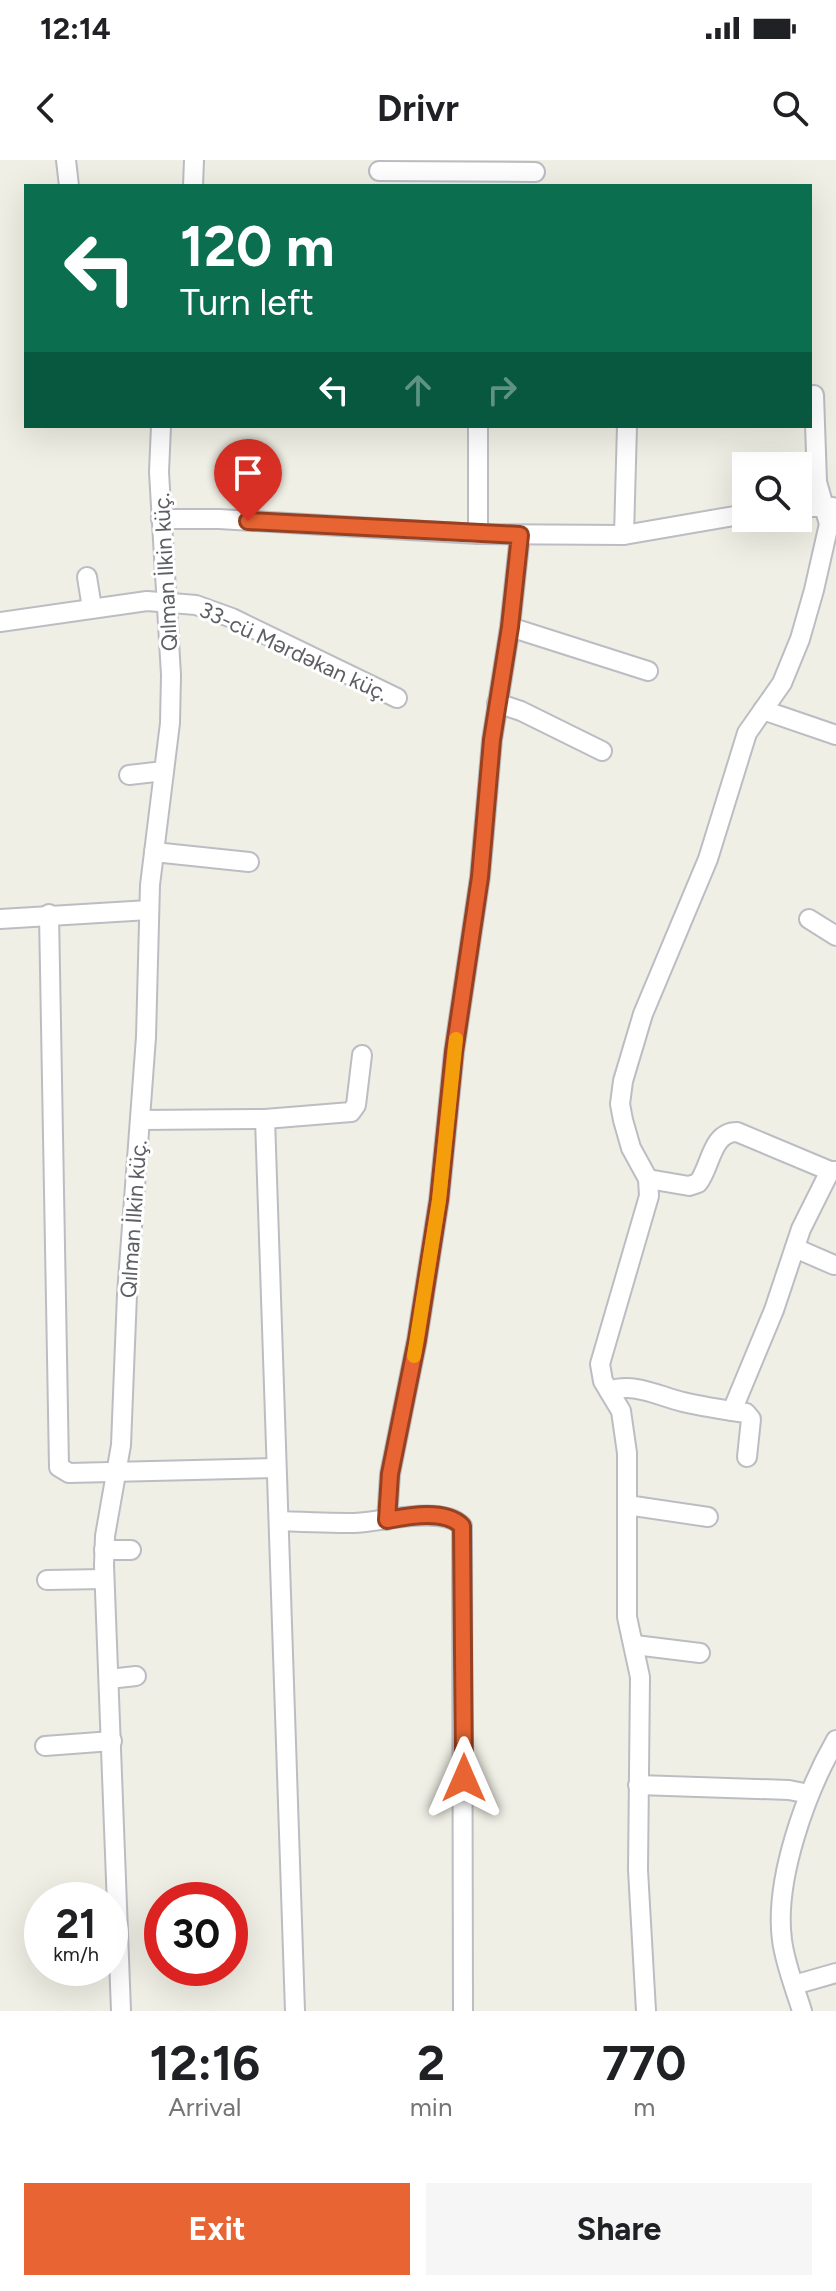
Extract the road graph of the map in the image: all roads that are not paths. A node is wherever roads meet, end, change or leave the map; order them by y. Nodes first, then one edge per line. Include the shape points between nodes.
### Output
1 (66, 160) edge
2 (194, 160) edge
3 (379, 171) dead end
4 (535, 173) edge
5 (69, 184) edge
6 (193, 184) edge
7 (814, 395) dead end
8 (161, 428) edge
9 (478, 428) edge
10 (627, 428) edge
11 (830, 507) edge
12 (732, 516) edge
13 (161, 519) junction
14 (478, 534) junction
15 (520, 535) junction
16 (624, 535) junction
17 (87, 577) dead end
18 (166, 601) junction
19 (92, 608) junction
20 (0, 622) edge
21 (510, 627) junction
22 (648, 671) dead end
23 (397, 698) dead end
24 (497, 703) junction
25 (763, 710) junction
26 (836, 735) edge
27 (602, 751) dead end
28 (164, 771) junction
29 (129, 775) dead end
30 (154, 852) junction
31 (249, 862) dead end
32 (149, 910) junction
33 (49, 914) junction
34 (0, 919) edge
35 (809, 919) dead end
36 (836, 936) edge
37 (362, 1055) dead end
38 (265, 1119) junction
39 (140, 1120) junction
40 (833, 1171) edge
41 (648, 1179) junction
42 (795, 1248) junction
43 (834, 1265) dead end
44 (609, 1391) junction
45 (732, 1411) junction
46 (747, 1457) dead end
47 (276, 1468) junction
48 (117, 1473) junction
49 (627, 1505) junction
50 (708, 1517) dead end
51 (387, 1520) junction
52 (279, 1521) junction
53 (104, 1550) junction
54 (131, 1550) dead end
55 (104, 1579) junction
56 (47, 1580) dead end
57 (635, 1645) junction
58 (700, 1653) dead end
59 (136, 1676) dead end
60 (109, 1679) junction
61 (836, 1740) edge
62 (112, 1741) junction
63 (45, 1746) dead end
64 (638, 1785) junction
65 (809, 1794) junction
66 (836, 1973) edge
67 (794, 1985) junction
68 (121, 2011) edge
69 (295, 2011) edge
70 (463, 2011) edge
71 (646, 2011) edge
72 (802, 2011) edge

1 - 5 street
2 - 6 street
3 - 4 street
7 - 11 street via 817,482
8 - 13 street, Qılman İlkin küç.
9 - 14 street
10 - 16 street
11 - 25 street via 829,532 800,639 782,683
12 - 16 street
13 - 14 street
13 - 18 street, Qılman İlkin küç.
14 - 15 street
15 - 16 street
15 - 21 street
17 - 19 street
18 - 19 street, 33-cü Mərdəkan küç.
18 - 23 street, 33-cü Mərdəkan küç. via 232,618
18 - 28 street, Qılman İlkin küç. via 171,695
19 - 20 street, 33-cü Mərdəkan küç.
21 - 22 street
21 - 24 street
24 - 27 street
24 - 51 street via 439,1200 390,1474
25 - 26 street
25 - 41 street via 747,733 708,859 643,1014 623,1081 620,1104 626,1135
28 - 29 street
28 - 30 street, Qılman İlkin küç.
30 - 31 street
30 - 32 street, Qılman İlkin küç.
32 - 33 street
32 - 39 street, Qılman İlkin küç.
33 - 34 street
33 - 48 street via 58,1462 69,1473
35 - 36 street
37 - 38 street via 351,1112
38 - 39 street
38 - 47 street
39 - 48 street, Qılman İlkin küç.
40 - 41 street via 730,1132 719,1140 698,1183
40 - 42 street
41 - 44 street via 647,1204 600,1364
42 - 43 street
42 - 45 street
44 - 45 street via 632,1387
44 - 49 street via 621,1411 626,1436
45 - 46 street via 751,1419
47 - 48 street
47 - 52 street
48 - 53 street, Qılman İlkin küç.
49 - 50 street
49 - 57 street via 627,1617
51 - 52 street
51 - 70 street via 437,1516 458,1521 464,1534
52 - 69 street
53 - 54 street
53 - 55 street, Qılman İlkin küç.
55 - 56 street
55 - 60 street, Qılman İlkin küç.
57 - 58 street
57 - 64 street via 640,1677
59 - 60 street
60 - 62 street, Qılman İlkin küç.
61 - 65 street
62 - 63 street
62 - 68 street, Qılman İlkin küç.
64 - 65 street
64 - 71 street
65 - 67 street via 782,1904 782,1938
66 - 67 street
67 - 72 street

